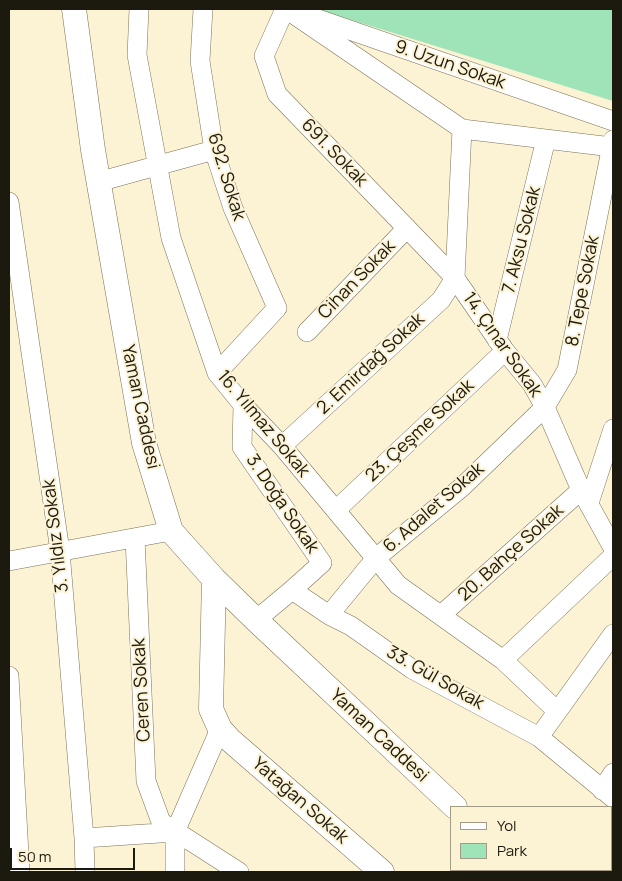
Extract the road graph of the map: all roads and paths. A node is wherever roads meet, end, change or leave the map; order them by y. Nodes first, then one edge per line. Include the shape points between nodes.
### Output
1 (74, 9) edge
2 (139, 9) edge
3 (203, 9) edge
4 (286, 9) edge
5 (613, 121) edge
6 (462, 129) junction
7 (546, 139) junction
8 (612, 143) edge
9 (214, 150) junction
10 (157, 165) junction
11 (98, 182) junction
12 (9, 202) edge
13 (407, 228) junction
14 (455, 278) junction
15 (307, 332) dead end
16 (501, 345) junction
17 (217, 373) junction
18 (243, 405) junction
19 (545, 407) junction
20 (613, 429) edge
21 (282, 446) junction
22 (585, 497) junction
23 (336, 510) junction
24 (171, 531) junction
25 (135, 538) junction
26 (613, 548) edge
27 (60, 551) junction
28 (613, 556) edge
29 (376, 558) junction
30 (9, 561) edge
31 (214, 578) junction
32 (292, 590) junction
33 (329, 615) junction
34 (441, 615) junction
35 (256, 620) junction
36 (613, 634) edge
37 (503, 660) junction
38 (9, 676) edge
39 (557, 711) junction
40 (220, 729) junction
41 (539, 737) junction
42 (613, 773) edge
43 (608, 794) edge
44 (454, 806) edge
45 (175, 832) junction
46 (84, 838) junction
47 (20, 872) edge
48 (85, 872) edge
49 (175, 872) edge
50 (239, 872) edge
51 (382, 872) edge

1 - 11 main road, Yaman Caddesi
2 - 10 street, 16. Yılmaz Sokak via 137,55
3 - 9 street, 692. Sokak via 200,61
4 - 5 street, 9. Uzun Sokak
4 - 6 street
4 - 13 street, 691. Sokak via 264,56 277,94
6 - 7 street
6 - 14 street, 14. Çınar Sokak
7 - 8 street
7 - 16 street, 7. Aksu Sokak
8 - 19 street, 8. Tepe Sokak via 567,370
9 - 10 street
9 - 17 street, 692. Sokak via 233,208 277,308
10 - 11 street
10 - 17 street, 16. Yılmaz Sokak via 171,238
11 - 24 main road, Yaman Caddesi via 144,442
12 - 27 street, 3. Yıldız Sokak
13 - 14 street, 691. Sokak
13 - 15 street, Cihan Sokak
14 - 16 street, 14. Çınar Sokak
14 - 21 street, 2. Emirdağ Sokak via 441,300
16 - 19 street, 14. Çınar Sokak via 532,384
16 - 23 street, 23. Çeşme Sokak
17 - 18 street, 16. Yılmaz Sokak
18 - 21 street, 16. Yılmaz Sokak
18 - 32 street, 3. Doğa Sokak via 242,447 322,563
19 - 22 street, 14. Çınar Sokak
19 - 29 street, 6. Adalet Sokak via 462,487
20 - 22 street, 20. Bahçe Sokak
21 - 23 street, 16. Yılmaz Sokak
22 - 26 street, 14. Çınar Sokak
22 - 34 street, 20. Bahçe Sokak
23 - 29 street, 16. Yılmaz Sokak
24 - 25 street
24 - 31 main road, Yaman Caddesi
25 - 27 street
25 - 45 street, Ceren Sokak via 146,781 161,822
27 - 30 street
27 - 46 street, 3. Yıldız Sokak
28 - 37 street
29 - 33 street, 6. Adalet Sokak
29 - 34 street, 16. Yılmaz Sokak via 398,585
31 - 35 main road, Yaman Caddesi
31 - 40 main road via 211,710
32 - 33 street, 33. Gül Sokak
32 - 35 street
33 - 41 street, 33. Gül Sokak via 351,626 412,669
34 - 37 street, 16. Yılmaz Sokak
35 - 44 main road, Yaman Caddesi
36 - 39 street
37 - 39 street, 16. Yılmaz Sokak
38 - 47 street
39 - 41 street
40 - 45 street
40 - 51 main road, Yatağan Sokak
41 - 43 street, 33. Gül Sokak
42 - 43 street
45 - 46 street
45 - 49 street
45 - 50 street, Ceren Sokak
46 - 48 street, 3. Yıldız Sokak

